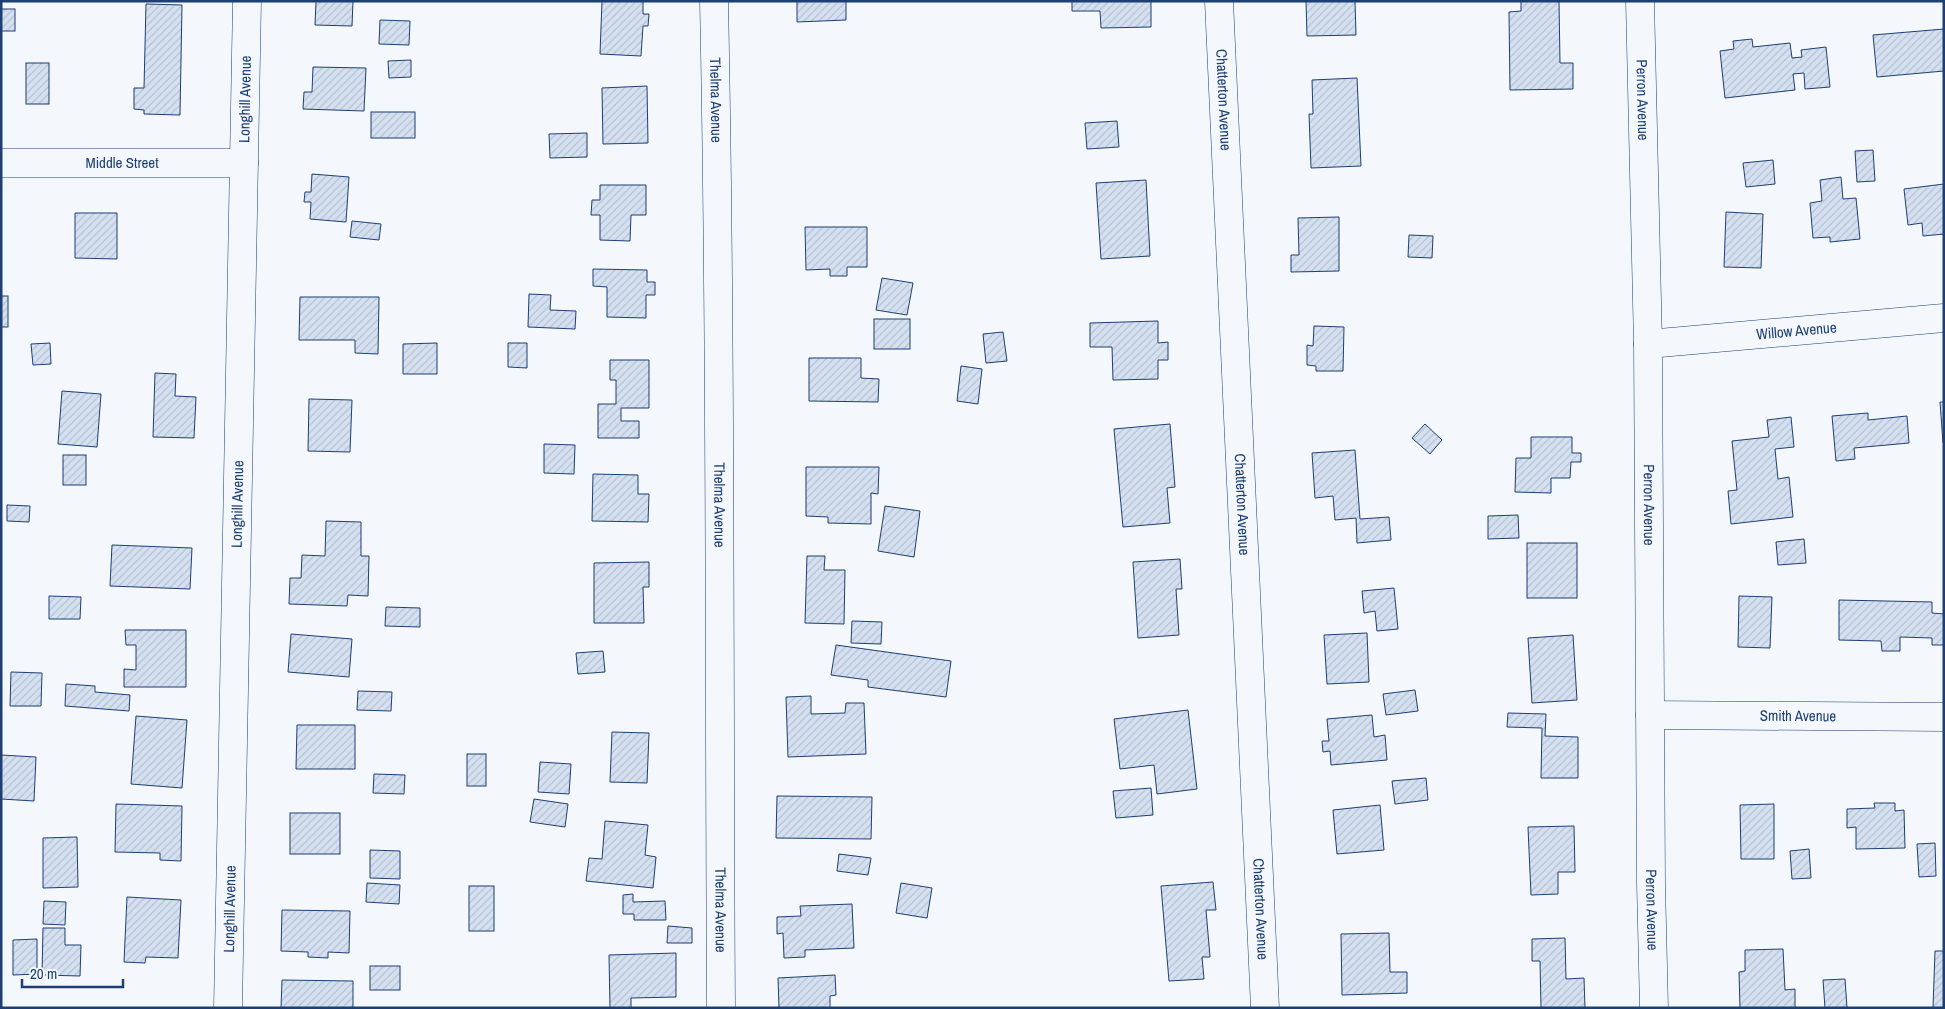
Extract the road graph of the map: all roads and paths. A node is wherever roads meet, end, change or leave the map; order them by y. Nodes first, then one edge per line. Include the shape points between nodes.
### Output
1 (247, 1) edge
2 (714, 1) edge
3 (1220, 1) edge
4 (1640, 1) edge
5 (1, 163) edge
6 (244, 163) junction
7 (1944, 318) edge
8 (1648, 344) junction
9 (1650, 715) junction
10 (1944, 717) edge
11 (228, 1008) edge
12 (722, 1008) edge
13 (1265, 1008) edge
14 (1654, 1008) edge

1 - 6 street, Longhill Avenue
2 - 12 street, Thelma Avenue via 719,230 718,628
3 - 13 street, Chatterton Avenue
4 - 8 street, Perron Avenue
5 - 6 street, Middle Street
6 - 11 street, Longhill Avenue
7 - 8 street, Willow Avenue
8 - 9 street, Perron Avenue
9 - 10 street, Smith Avenue
9 - 14 street, Perron Avenue

